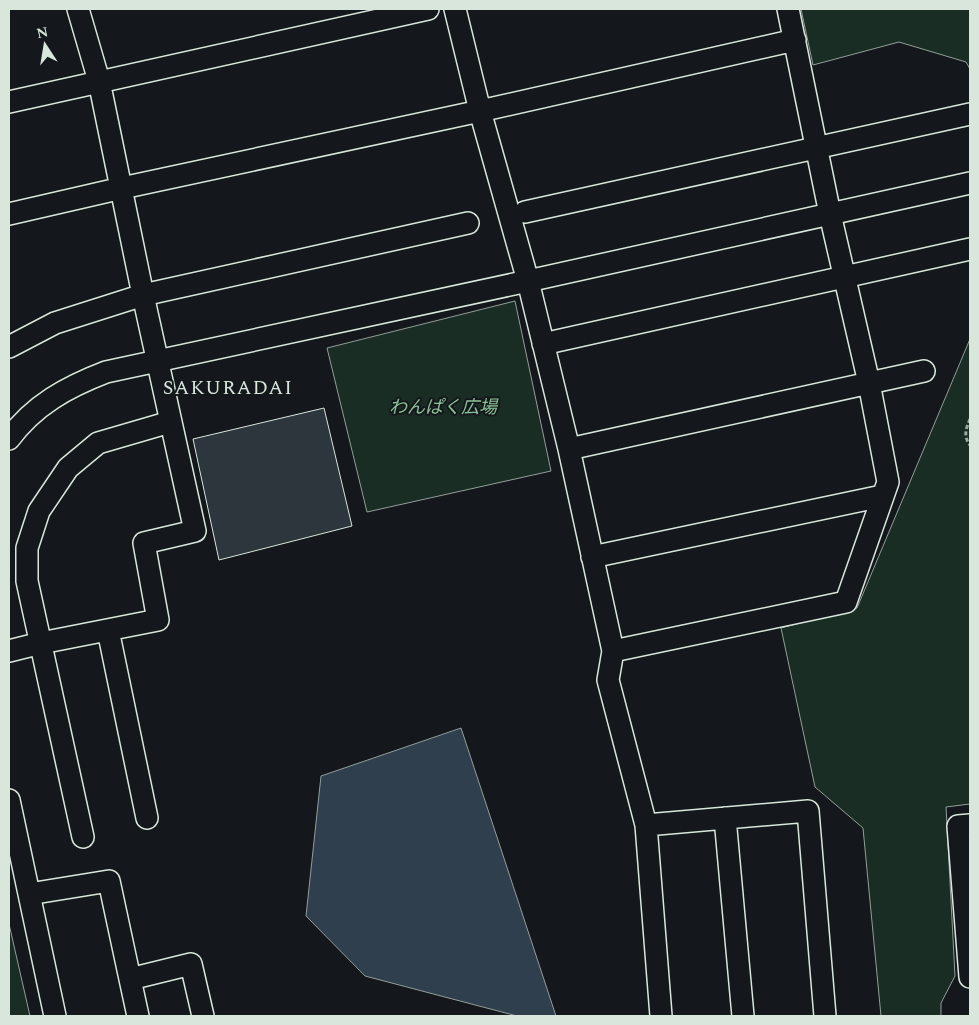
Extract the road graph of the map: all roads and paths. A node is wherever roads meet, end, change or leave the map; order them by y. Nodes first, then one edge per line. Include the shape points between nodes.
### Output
1 (78, 9) edge
2 (428, 9) edge
3 (455, 9) edge
4 (788, 9) edge
5 (795, 40) junction
6 (99, 82) junction
7 (9, 102) edge
8 (480, 111) junction
9 (970, 114) edge
10 (817, 147) junction
11 (970, 183) edge
12 (122, 188) junction
13 (525, 212) dead end
14 (9, 214) edge
15 (830, 214) junction
16 (468, 224) dead end
17 (970, 249) edge
18 (845, 277) junction
19 (528, 281) junction
20 (143, 295) junction
21 (543, 344) junction
22 (9, 347) edge
23 (157, 361) junction
24 (924, 371) dead end
25 (869, 383) junction
26 (970, 420) edge
27 (170, 422) junction
28 (9, 439) edge
29 (970, 445) edge
30 (569, 449) junction
31 (882, 496) junction
32 (592, 557) junction
33 (108, 630) junction
34 (41, 643) junction
35 (9, 651) edge
36 (613, 651) junction
37 (9, 800) edge
38 (147, 818) dead end
39 (725, 818) junction
40 (970, 825) edge
41 (646, 826) junction
42 (83, 838) dead end
43 (16, 870) edge
44 (29, 894) junction
45 (967, 905) edge
46 (970, 977) edge
47 (130, 979) junction
48 (55, 1016) edge
49 (138, 1016) edge
50 (203, 1016) edge
51 (662, 1016) edge
52 (743, 1016) edge
53 (825, 1016) edge

1 - 6 street
2 - 6 street
3 - 8 street
4 - 5 street
5 - 8 street
5 - 10 street
6 - 7 street
6 - 12 street
8 - 12 street
8 - 19 street
9 - 10 street
10 - 13 street
10 - 15 street
11 - 15 street
12 - 14 street
12 - 20 street
15 - 18 street
15 - 19 street
16 - 20 street
17 - 18 street
18 - 21 street
18 - 25 street
19 - 21 street
19 - 23 street
20 - 22 street via 55,322
20 - 23 street
21 - 30 street
23 - 27 street
23 - 28 street via 106,372 62,391 30,415
24 - 25 street
25 - 30 street
25 - 31 street via 888,482
26 - 29 path via 966,431
27 - 33 street via 195,530 144,543 158,620
27 - 34 street via 98,443 68,468 39,510 27,548 27,581
30 - 32 street
31 - 32 street
31 - 36 street via 846,602
32 - 36 street
33 - 34 street
33 - 38 street
34 - 35 street
34 - 42 street
36 - 41 street via 608,680
37 - 43 street
39 - 41 street
39 - 52 street
39 - 53 street via 808,811
40 - 45 street via 958,826
41 - 51 street
43 - 44 street
44 - 47 street via 109,881
44 - 48 street
45 - 46 street
47 - 49 street
47 - 50 street via 191,964

